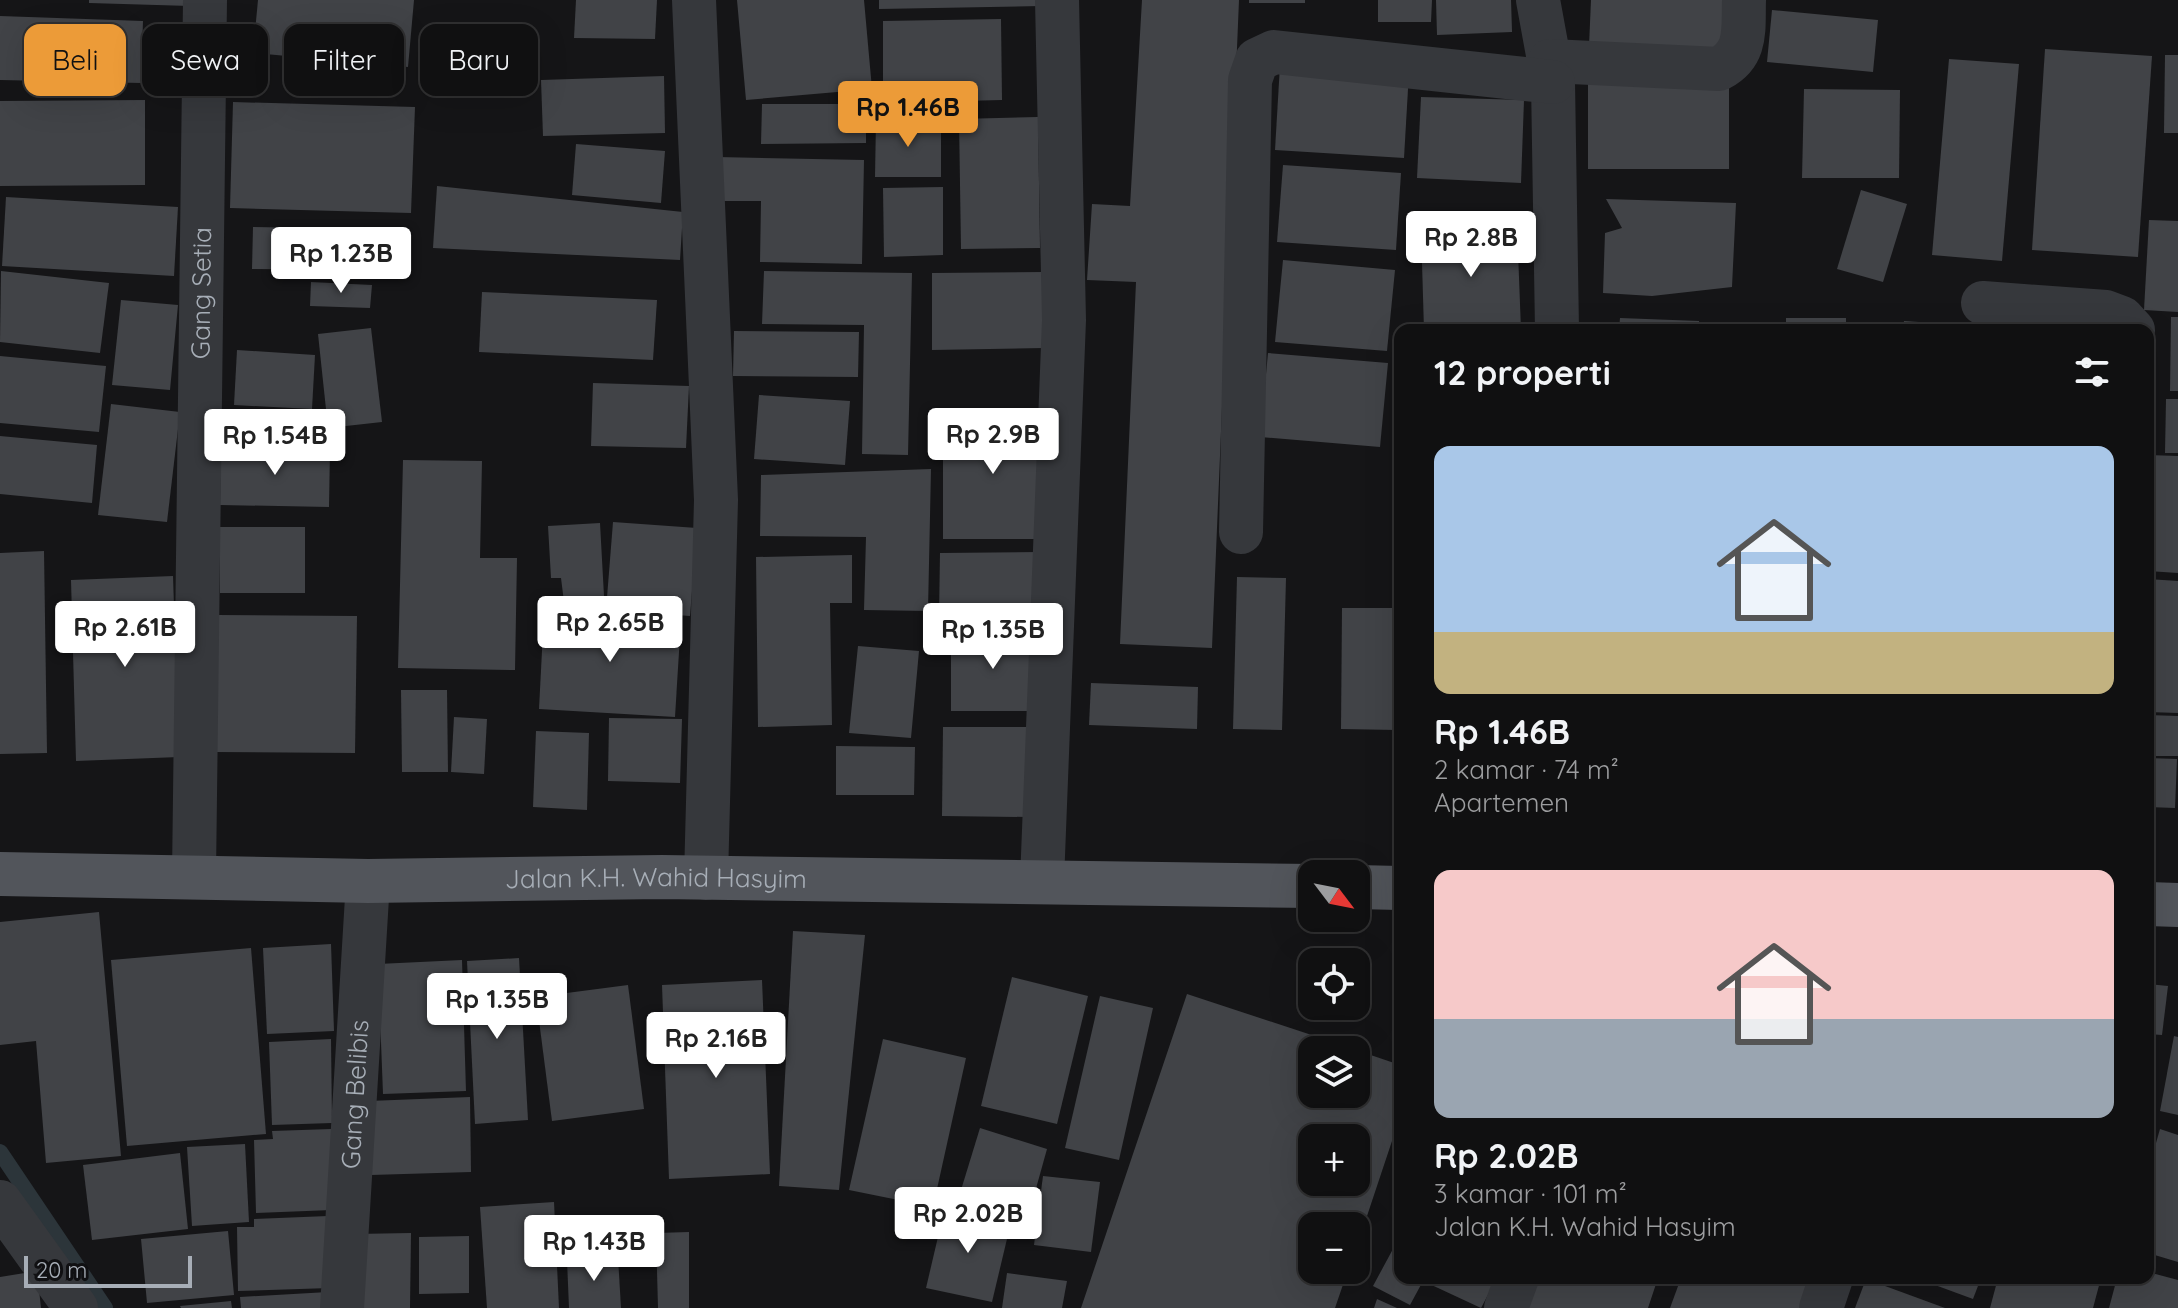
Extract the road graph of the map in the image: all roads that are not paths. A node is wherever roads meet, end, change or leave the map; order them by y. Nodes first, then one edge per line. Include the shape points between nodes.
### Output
1 (205, 0) edge
2 (694, 0) edge
3 (1057, 0) edge
4 (1538, 0) edge
5 (1744, 0) edge
6 (1551, 71) junction
7 (1983, 303) dead end
8 (1557, 324) edge
9 (2128, 324) edge
10 (1241, 532) dead end
11 (0, 874) edge
12 (194, 875) junction
13 (706, 878) junction
14 (368, 881) junction
15 (1042, 881) junction
16 (1298, 886) edge
17 (1370, 887) edge
18 (1394, 888) edge
19 (2154, 904) edge
20 (2178, 905) edge
21 (0, 1202) edge
22 (1515, 1284) edge
23 (1829, 1284) edge
24 (76, 1308) edge
25 (342, 1308) edge
26 (1506, 1308) edge
27 (1821, 1308) edge

1 - 12 street, Gang Setia
2 - 13 street via 716,500
3 - 15 street via 1064,320
4 - 6 street
5 - 6 street via 1739,54 1719,69
6 - 8 street
6 - 10 street via 1274,52 1257,60 1250,80
7 - 9 street via 2106,312
11 - 12 main road, Jalan K.H. Wahid Hasyim
12 - 14 main road, Jalan K.H. Wahid Hasyim
13 - 14 main road, Jalan K.H. Wahid Hasyim
13 - 15 main road, Jalan K.H. Wahid Hasyim
14 - 25 street, Gang Belibis
15 - 16 main road, Jalan K.H. Wahid Hasyim
17 - 18 main road
19 - 20 main road
21 - 24 street
22 - 26 street
23 - 27 street

